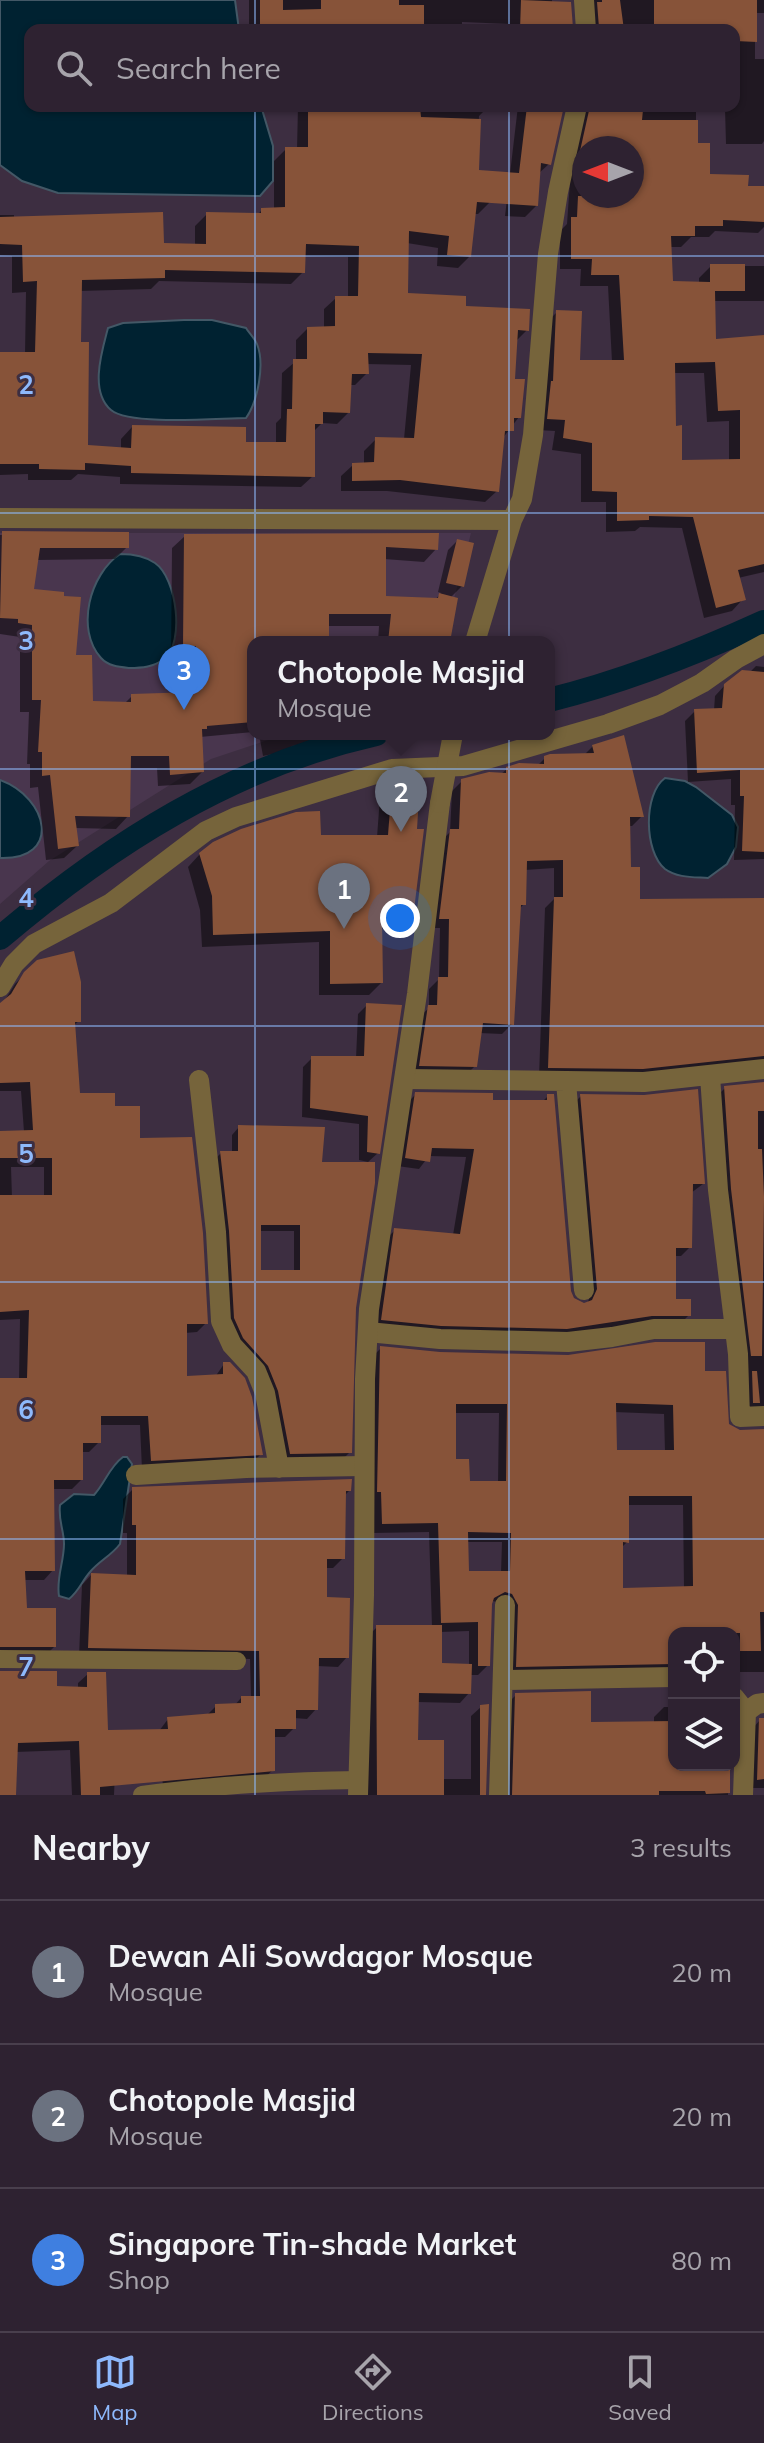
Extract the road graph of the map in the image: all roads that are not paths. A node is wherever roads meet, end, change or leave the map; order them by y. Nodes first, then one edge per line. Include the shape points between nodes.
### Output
1 (584, 0) edge
2 (586, 24) edge
3 (576, 112) edge
4 (0, 518) edge
5 (512, 520) junction
6 (477, 636) edge
7 (764, 644) edge
8 (555, 739) edge
9 (452, 740) edge
10 (553, 740) edge
11 (0, 987) edge
12 (764, 1069) edge
13 (710, 1076) junction
14 (405, 1079) junction
15 (199, 1080) dead end
16 (566, 1082) junction
17 (584, 1290) dead end
18 (735, 1329) junction
19 (368, 1332) junction
20 (764, 1416) edge
21 (364, 1466) junction
22 (279, 1468) junction
23 (136, 1475) dead end
24 (505, 1605) dead end
25 (0, 1659) edge
26 (237, 1661) dead end
27 (668, 1677) edge
28 (503, 1680) junction
29 (748, 1704) edge
30 (359, 1787) edge
31 (142, 1795) edge
32 (499, 1795) edge
33 (743, 1795) edge

1 - 2 street
3 - 5 street via 548,254 533,435 522,499
4 - 5 street
5 - 6 street
7 - 8 street via 660,705
9 - 14 street, bridge
10 - 11 street via 463,766 392,769 236,817 206,831 111,903 34,944
12 - 13 street
13 - 16 street
13 - 18 street
14 - 16 street
14 - 19 street
15 - 22 street via 221,1321 265,1393
16 - 17 street
18 - 19 street via 654,1329 568,1342
18 - 20 street via 740,1417
19 - 21 street
21 - 22 street
21 - 30 street
22 - 23 street
24 - 28 street
25 - 26 street
27 - 28 street
28 - 32 street
29 - 33 street
30 - 31 street via 291,1781

